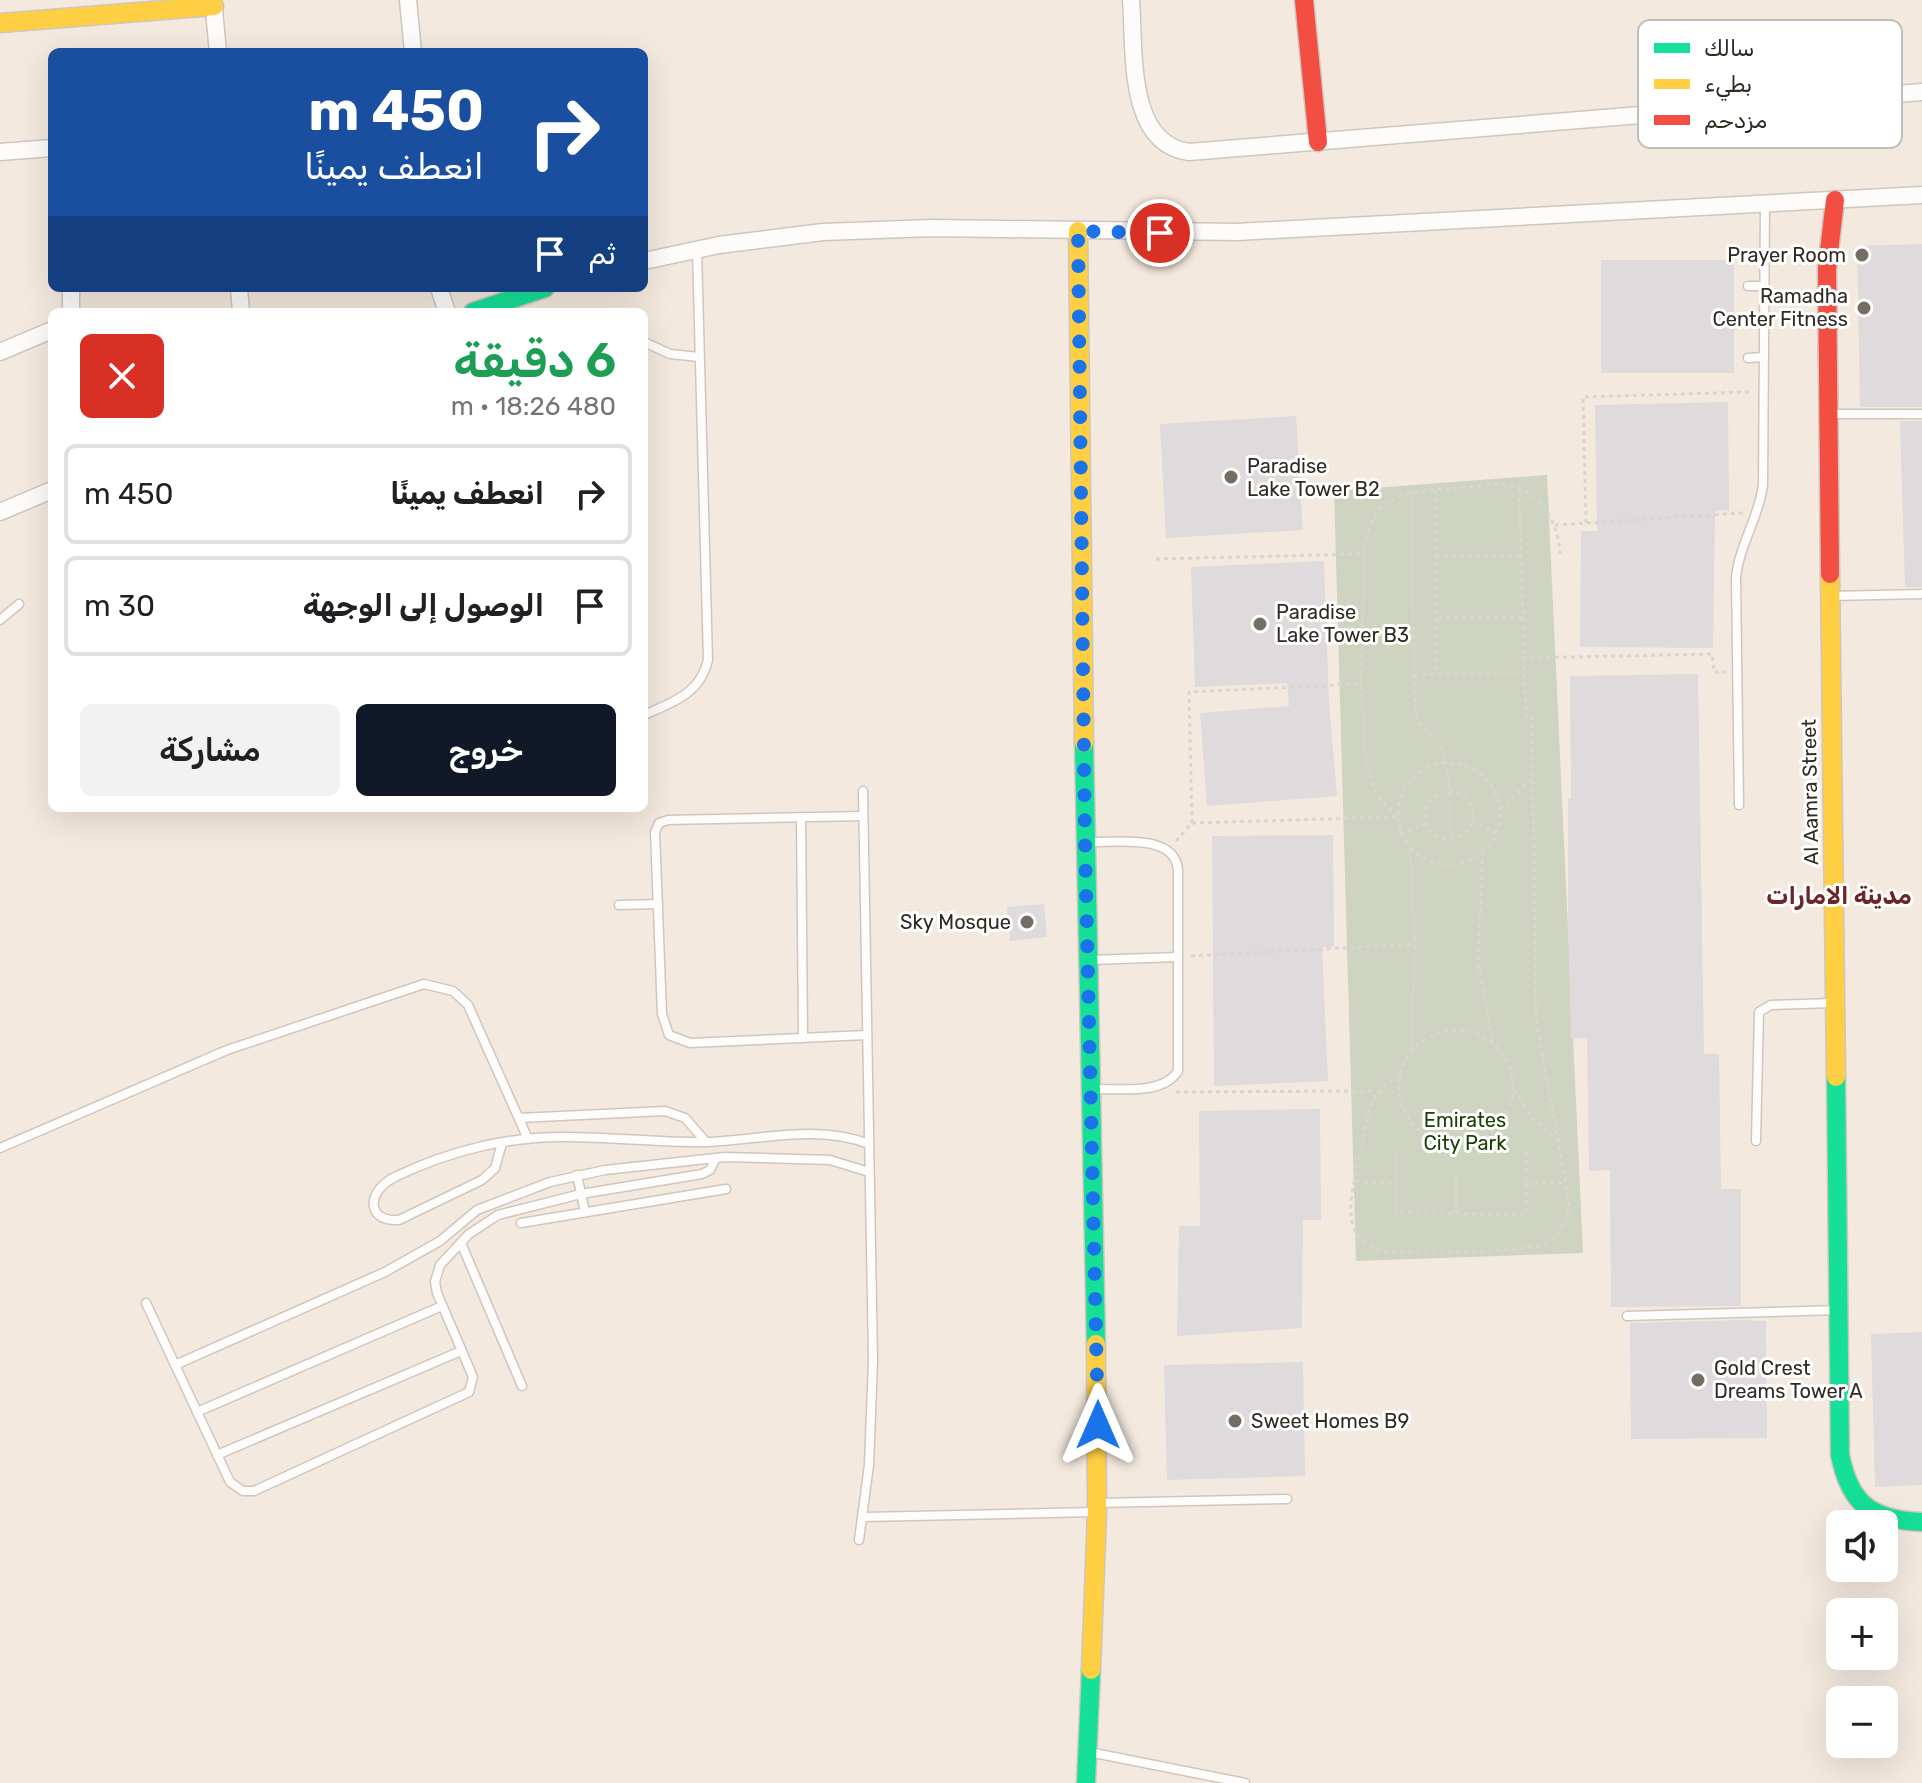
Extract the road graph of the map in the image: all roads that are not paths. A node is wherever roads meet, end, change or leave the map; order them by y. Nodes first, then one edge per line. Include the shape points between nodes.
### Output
1 (408, 0) edge
2 (1131, 0) edge
3 (1304, 0) edge
4 (214, 3) edge
5 (70, 9) edge
6 (0, 23) edge
7 (218, 48) edge
8 (413, 48) edge
9 (1922, 92) edge
10 (1902, 94) edge
11 (1638, 116) edge
12 (1318, 142) junction
13 (48, 148) edge
14 (0, 152) edge
15 (1922, 195) edge
16 (1835, 200) junction
17 (1765, 203) junction
18 (1078, 231) junction
19 (697, 249) junction
20 (648, 260) edge
21 (1748, 286) dead end
22 (1764, 286) junction
23 (533, 292) edge
24 (485, 308) edge
25 (48, 332) edge
26 (648, 344) edge
27 (0, 352) edge
28 (699, 357) junction
29 (1764, 357) junction
30 (1748, 358) dead end
31 (1828, 414) junction
32 (1922, 414) edge
33 (48, 492) edge
34 (0, 512) edge
35 (1922, 594) edge
36 (1830, 596) junction
37 (19, 604) dead end
38 (0, 620) edge
39 (648, 713) edge
40 (863, 791) dead end
41 (1739, 805) dead end
42 (863, 816) junction
43 (801, 817) junction
44 (1085, 842) junction
45 (658, 904) junction
46 (619, 905) dead end
47 (1178, 957) junction
48 (1088, 960) junction
49 (1834, 1003) junction
50 (866, 1035) junction
51 (803, 1038) junction
52 (1091, 1089) junction
53 (519, 1118) junction
54 (528, 1139) junction
55 (733, 1141) junction
56 (1756, 1141) dead end
57 (706, 1142) junction
58 (502, 1143) junction
59 (869, 1144) junction
60 (0, 1148) edge
61 (716, 1158) junction
62 (735, 1158) junction
63 (659, 1163) junction
64 (869, 1172) junction
65 (577, 1175) junction
66 (661, 1180) junction
67 (726, 1189) dead end
68 (581, 1194) junction
69 (585, 1212) junction
70 (521, 1223) dead end
71 (461, 1243) junction
72 (146, 1303) dead end
73 (442, 1306) junction
74 (1838, 1310) junction
75 (1627, 1316) dead end
76 (461, 1351) junction
77 (175, 1365) junction
78 (522, 1386) dead end
79 (197, 1412) junction
80 (217, 1455) junction
81 (1287, 1499) dead end
82 (1097, 1507) junction
83 (864, 1517) junction
84 (1922, 1522) edge
85 (859, 1540) dead end
86 (1088, 1752) junction
87 (1086, 1783) edge
88 (1245, 1783) edge

1 - 8 street
2 - 12 street via 1140,104 1149,130 1163,143 1189,152
3 - 12 street
4 - 5 street
4 - 7 street
5 - 6 street
9 - 10 street
11 - 12 street
13 - 14 street
15 - 16 street
16 - 17 street
16 - 31 street, Al Aamra Street via 1827,269
17 - 18 street via 1290,230
17 - 22 lane
18 - 19 street via 849,231
18 - 44 street
19 - 20 street
19 - 28 lane
21 - 22 lane
22 - 29 lane
23 - 24 street
25 - 27 street
26 - 28 lane via 670,354
28 - 39 lane via 708,660 690,692
29 - 30 lane
29 - 41 lane via 1763,485 1737,564
31 - 32 lane
31 - 36 street, Al Aamra Street
33 - 34 street
35 - 36 lane
36 - 49 street, Al Aamra Street
37 - 38 lane
40 - 42 lane
42 - 43 lane
42 - 50 lane
43 - 45 lane via 664,820 655,832
43 - 51 lane
44 - 47 lane via 1168,849 1177,864
44 - 48 street
45 - 46 lane
45 - 51 lane via 662,1021 669,1035 690,1043
47 - 48 lane
47 - 52 lane via 1180,1064 1174,1078 1158,1086
48 - 52 street
49 - 56 lane via 1771,1005 1759,1012
49 - 74 street, Al Aamra Street
50 - 51 lane
50 - 59 lane
52 - 82 street
53 - 54 lane
53 - 57 lane via 665,1111 685,1118
53 - 60 lane via 468,1005 453,991 424,984 227,1050
54 - 57 lane
54 - 58 lane
55 - 57 lane
55 - 59 lane via 815,1133
55 - 62 lane
58 - 58 lane via 454,1154 386,1180 374,1196 376,1209 386,1219 399,1220 482,1180 499,1160
59 - 64 lane
61 - 62 lane
61 - 63 lane
61 - 66 lane via 706,1173
62 - 64 lane via 830,1160
63 - 65 lane
63 - 66 lane
64 - 83 lane via 873,1361
65 - 68 lane
65 - 77 lane via 486,1206 440,1241 385,1272
66 - 68 lane
67 - 69 lane
68 - 69 lane
68 - 71 lane via 498,1215
69 - 70 lane
71 - 73 lane via 436,1276
71 - 78 lane
72 - 77 lane
73 - 76 lane
73 - 79 lane
74 - 75 lane
74 - 84 street, Al Aamra Street via 1843,1474 1851,1492 1880,1517
76 - 80 lane
76 - 80 lane via 473,1377 465,1396 254,1491 233,1486
77 - 79 lane
79 - 80 lane
81 - 82 lane
82 - 83 lane
82 - 86 street
83 - 85 lane
86 - 87 street
86 - 88 lane

